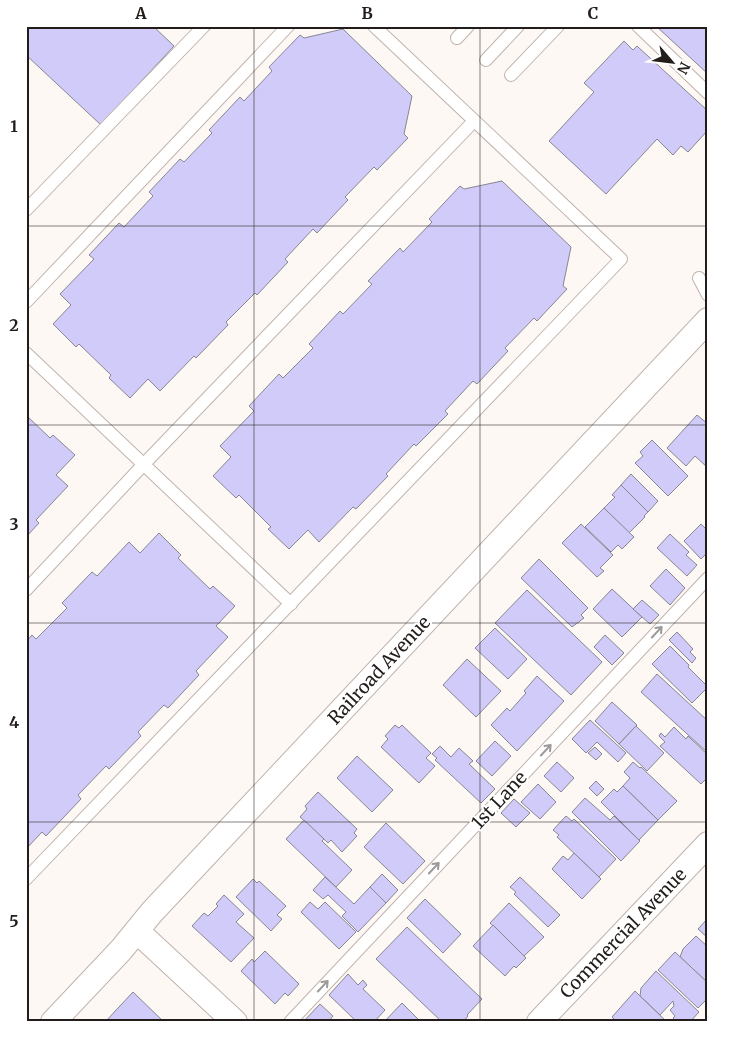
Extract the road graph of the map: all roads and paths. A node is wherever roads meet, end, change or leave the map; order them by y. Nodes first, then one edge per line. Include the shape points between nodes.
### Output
1 (204, 26) edge
2 (288, 26) edge
3 (374, 26) edge
4 (468, 26) edge
5 (518, 26) edge
6 (558, 26) edge
7 (638, 26) edge
8 (457, 38) dead end
9 (486, 60) dead end
10 (512, 75) dead end
11 (708, 93) edge
12 (474, 121) junction
13 (26, 210) edge
14 (699, 278) dead end
15 (708, 295) edge
16 (26, 302) edge
17 (708, 320) edge
18 (26, 353) edge
19 (144, 464) junction
20 (708, 578) edge
21 (26, 590) edge
22 (292, 604) junction
23 (708, 844) edge
24 (26, 879) edge
25 (137, 931) junction
26 (53, 1022) edge
27 (234, 1022) edge
28 (290, 1022) edge
29 (539, 1022) edge

1 - 13 lane
2 - 16 lane
3 - 12 lane
4 - 8 lane
5 - 9 lane
6 - 10 lane
7 - 11 lane
12 - 19 lane
12 - 22 lane via 621,259
14 - 15 lane
17 - 25 street, Railroad Avenue
18 - 19 lane
19 - 21 lane
19 - 22 lane
28 -> 20 lane, 1st Lane
22 - 24 lane
23 - 29 street, Commercial Avenue
25 - 26 street, Railroad Avenue
25 - 27 street

